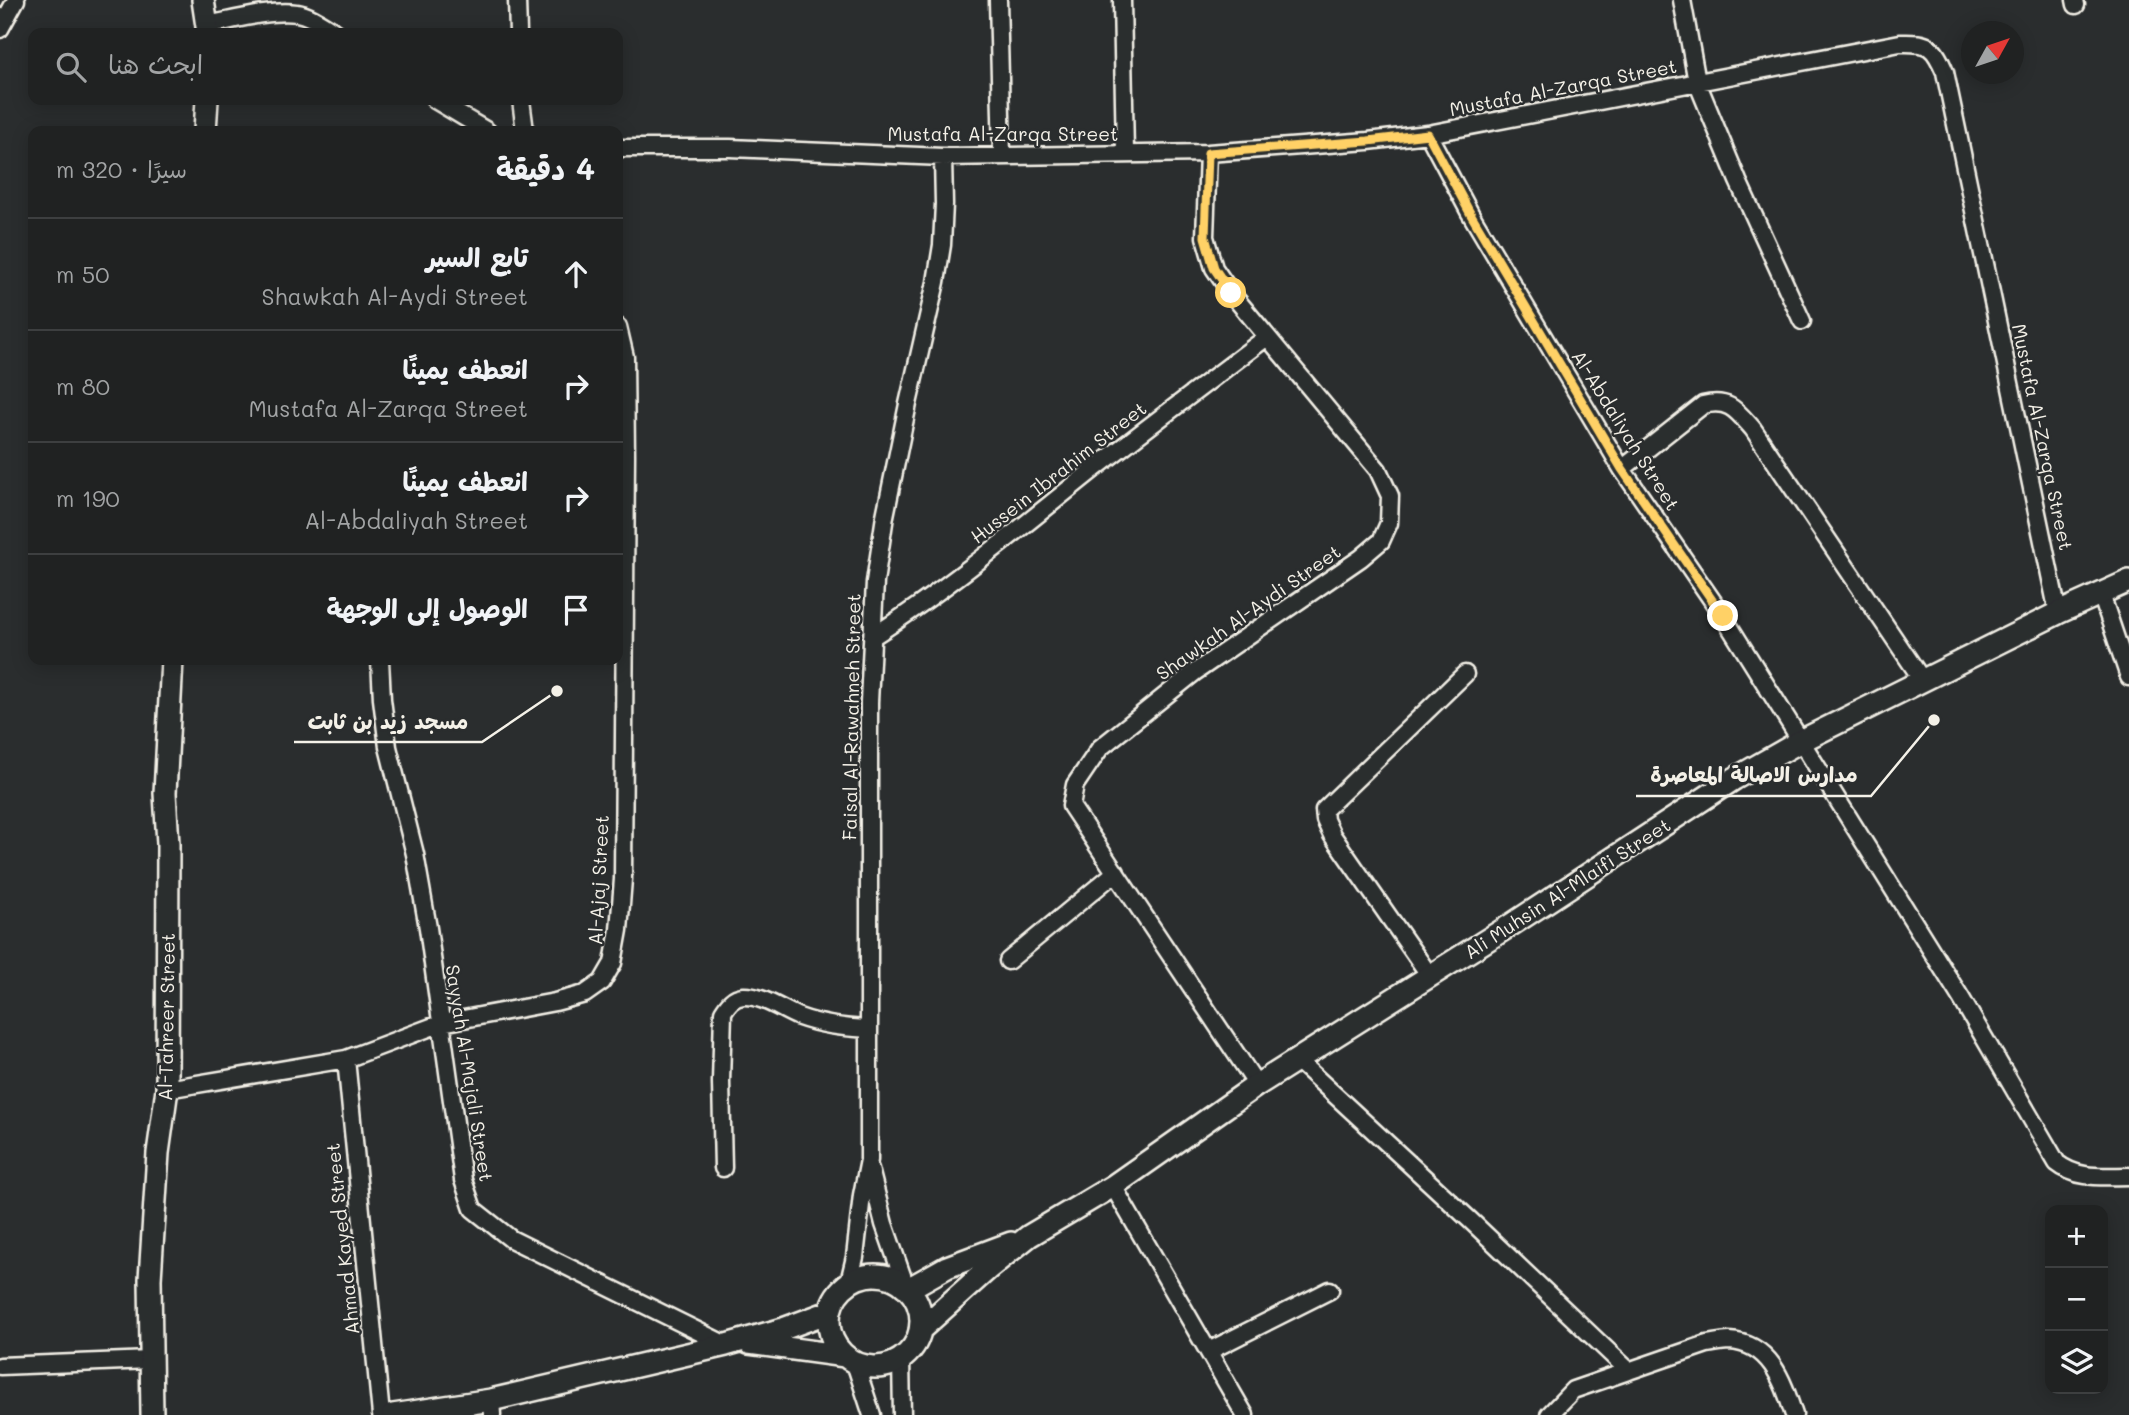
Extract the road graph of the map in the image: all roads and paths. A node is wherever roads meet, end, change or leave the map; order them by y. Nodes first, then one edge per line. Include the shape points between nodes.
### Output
1 (16, 0) edge
2 (203, 0) edge
3 (517, 0) edge
4 (998, 0) edge
5 (1122, 0) edge
6 (1682, 0) edge
7 (208, 28) edge
8 (212, 28) edge
9 (329, 28) edge
10 (518, 28) edge
11 (0, 29) edge
12 (1697, 82) junction
13 (208, 105) edge
14 (443, 105) edge
15 (522, 105) edge
16 (205, 126) edge
17 (478, 126) edge
18 (524, 126) edge
19 (1428, 134) junction
20 (623, 148) edge
21 (1125, 153) junction
22 (1208, 153) junction
23 (1002, 155) junction
24 (943, 157) junction
25 (1802, 321) dead end
26 (1267, 337) junction
27 (623, 348) edge
28 (1622, 469) junction
29 (2129, 581) edge
30 (2101, 594) junction
31 (2058, 613) junction
32 (872, 637) junction
33 (172, 665) edge
34 (380, 665) edge
35 (1465, 674) dead end
36 (2129, 677) edge
37 (1923, 681) junction
38 (1799, 742) junction
39 (1116, 872) junction
40 (1008, 961) dead end
41 (1430, 976) junction
42 (442, 1023) junction
43 (869, 1029) junction
44 (346, 1059) junction
45 (1297, 1060) junction
46 (1257, 1086) junction
47 (167, 1089) junction
48 (869, 1160) junction
49 (723, 1168) dead end
50 (2129, 1176) edge
51 (1113, 1186) junction
52 (1029, 1236) junction
53 (849, 1282) junction
54 (907, 1288) junction
55 (1329, 1290) dead end
56 (829, 1311) junction
57 (920, 1330) junction
58 (731, 1344) junction
59 (1209, 1352) junction
60 (901, 1359) junction
61 (151, 1360) junction
62 (850, 1360) junction
63 (0, 1366) edge
64 (1629, 1371) junction
65 (492, 1408) edge
66 (152, 1415) edge
67 (381, 1415) edge
68 (393, 1415) edge
69 (872, 1415) edge
70 (902, 1415) edge
71 (1245, 1415) edge
72 (1549, 1415) edge
73 (1794, 1415) edge

1 - 11 street
2 - 7 street
3 - 10 street
4 - 23 street
5 - 21 street
6 - 12 street
8 - 9 street via 265,14 298,13
12 - 19 street, Mustafa Al-Zarqa Street
12 - 25 street
12 - 31 street, Mustafa Al-Zarqa Street via 1900,43 1921,42 1936,52 1945,72
13 - 16 street
14 - 17 street
15 - 18 street
19 - 22 street, Mustafa Al-Zarqa Street
19 - 28 street, Al-Abdaliyah Street
20 - 24 street, Mustafa Al-Zarqa Street
21 - 22 street, Mustafa Al-Zarqa Street
21 - 23 street, Mustafa Al-Zarqa Street
22 - 26 street, Shawkah Al-Aydi Street via 1208,253 1231,293
23 - 24 street, Mustafa Al-Zarqa Street
24 - 32 street, Faisal Al-Rawahneh Street via 942,245 885,516
26 - 32 street, Hussein Ibrahim Street
26 - 39 street, Shawkah Al-Aydi Street via 1378,470 1390,496 1389,523 1381,541 1361,558 1195,672 1100,748 1074,785 1072,806
27 - 42 street, Al-Ajaj Street via 623,879 613,963 602,982 585,994
28 - 37 street via 1703,405 1717,401 1736,408
28 - 38 street, Al-Abdaliyah Street via 1723,616
29 - 30 street, Ali Muhsin Al-Mlaifi Street
30 - 31 street, Ali Muhsin Al-Mlaifi Street
30 - 36 street
31 - 37 street, Ali Muhsin Al-Mlaifi Street
32 - 43 street, Faisal Al-Rawahneh Street
33 - 47 street, Al-Tahreer Street via 166,793
34 - 42 street, Sayyah Al-Majali Street via 388,747 415,854
35 - 41 street via 1324,810 1332,835
37 - 38 street, Ali Muhsin Al-Mlaifi Street
38 - 41 street, Ali Muhsin Al-Mlaifi Street via 1734,779
38 - 50 street, Al-Abdaliyah Street via 1961,998 2057,1163 2083,1175
39 - 40 street
39 - 46 street, Shawkah Al-Aydi Street
41 - 45 street, Ali Muhsin Al-Mlaifi Street
42 - 44 street, Al-Ajaj Street
42 - 58 street, Sayyah Al-Majali Street via 463,1180 473,1209 511,1239
43 - 48 street, Faisal Al-Rawahneh Street
43 - 49 street via 801,1018 751,996 729,1002 723,1012
44 - 47 street, Al-Ajaj Street
44 - 67 street, Ahmad Kayed Street
45 - 46 street, Ali Muhsin Al-Mlaifi Street
45 - 64 street
46 - 51 street, Ali Muhsin Al-Mlaifi Street
47 - 61 street, Al-Tahreer Street via 152,1237
48 - 53 street, Faisal Al-Rawahneh Street
48 - 54 street, Faisal Al-Rawahneh Street via 884,1224
51 - 52 street, Ali Muhsin Al-Mlaifi Street
51 - 59 street
52 - 54 street, Ali Muhsin Al-Mlaifi Street via 947,1267
52 - 57 street, Ali Muhsin Al-Mlaifi Street
53 - 54 street via 884,1276
53 - 56 street
54 - 57 street via 919,1308
55 - 59 street
56 - 58 street
56 - 62 street via 831,1336
57 - 60 street via 917,1341
58 - 62 street
58 - 65 street
59 - 71 street
60 - 62 street via 878,1367
60 - 70 street
61 - 63 street
61 - 66 street, Al-Tahreer Street
62 - 69 street
64 - 72 street via 1573,1391
64 - 73 street via 1707,1344 1730,1341 1750,1346 1765,1355 1781,1378
65 - 68 street

